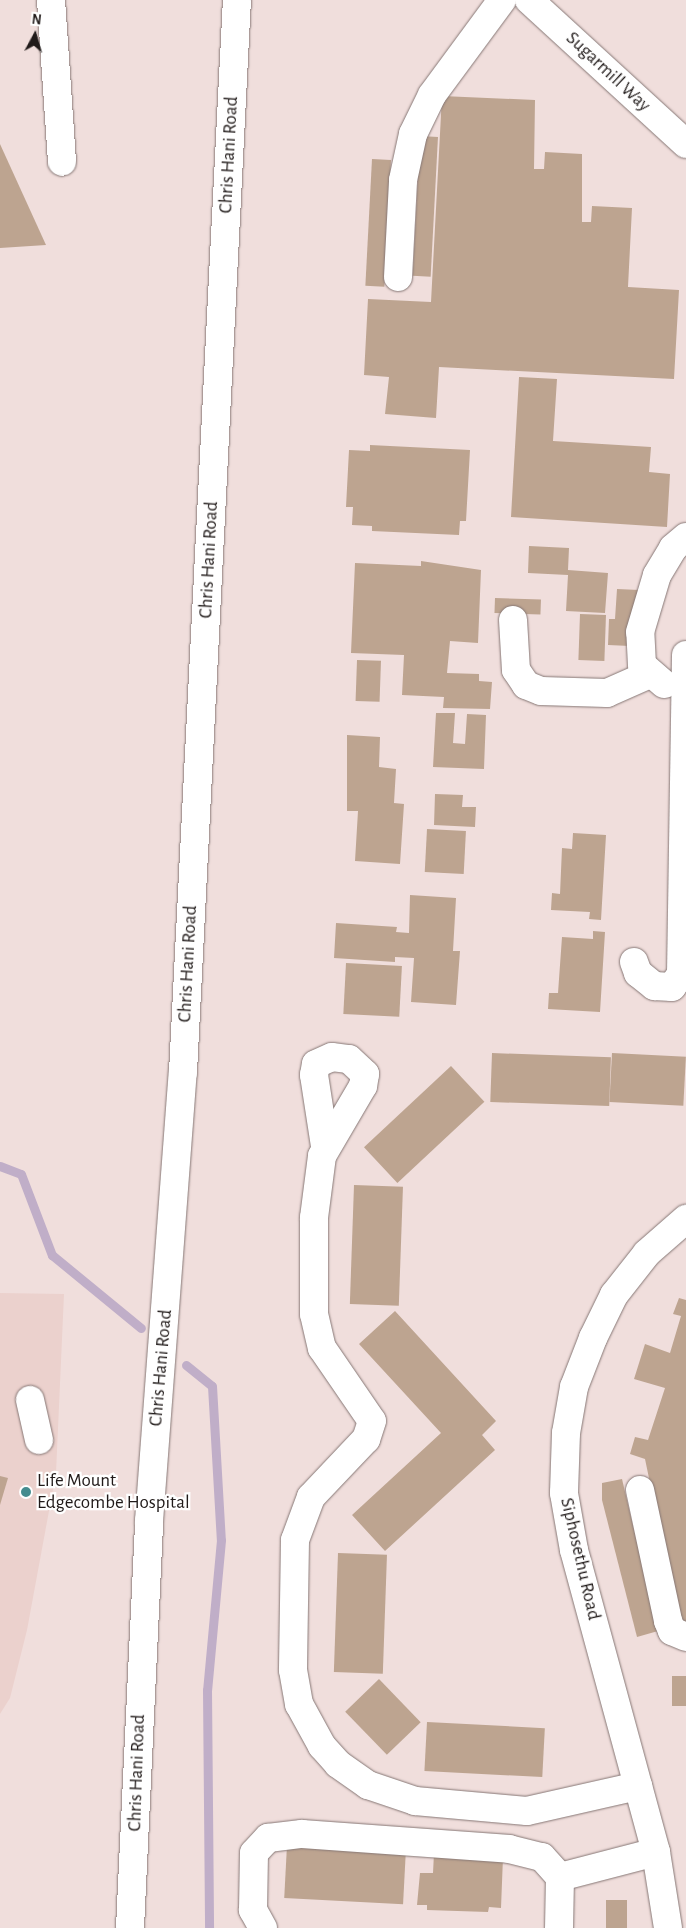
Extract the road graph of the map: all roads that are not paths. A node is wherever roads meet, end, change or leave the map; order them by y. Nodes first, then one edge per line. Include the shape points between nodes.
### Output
1 (51, 0) edge
2 (237, 0) edge
3 (502, 0) edge
4 (530, 0) edge
5 (686, 144) edge
6 (62, 162) dead end
7 (398, 277) dead end
8 (686, 538) edge
9 (512, 620) dead end
10 (686, 656) edge
11 (650, 674) junction
12 (684, 697) junction
13 (684, 787) edge
14 (634, 962) dead end
15 (325, 1146) dead end
16 (686, 1219) edge
17 (30, 1400) dead end
18 (39, 1440) dead end
19 (640, 1490) dead end
20 (686, 1637) edge
21 (638, 1786) junction
22 (656, 1852) junction
23 (560, 1877) junction
24 (130, 1928) edge
25 (264, 1928) edge
26 (559, 1928) edge
27 (668, 1928) edge

1 - 6 main road
2 - 24 main road, Chris Hani Road via 183,1072 144,1597
3 - 7 main road via 432,95 413,134 403,180
4 - 5 main road, Sugarmill Way
8 - 11 main road via 664,561 648,598 638,652
9 - 11 main road via 516,670 526,685 541,691 607,693
10 - 12 main road
11 - 12 main road
12 - 13 main road
13 - 14 main road via 681,974 672,987 654,986 638,974
15 - 21 main road via 314,1218 316,1332 372,1421 366,1439 311,1497 295,1540 293,1670 299,1704 322,1746 338,1764 368,1785 416,1802 527,1811
16 - 21 main road, Siphosethu Road via 647,1253 614,1295 574,1388 566,1433 564,1493 574,1550
17 - 18 main road
19 - 20 main road via 668,1621 672,1631
21 - 22 main road, Siphosethu Road
22 - 23 main road
22 - 27 main road, Siphosethu Road
23 - 25 main road via 542,1857 509,1849 277,1835 259,1844 254,1853 252,1910
23 - 26 main road

